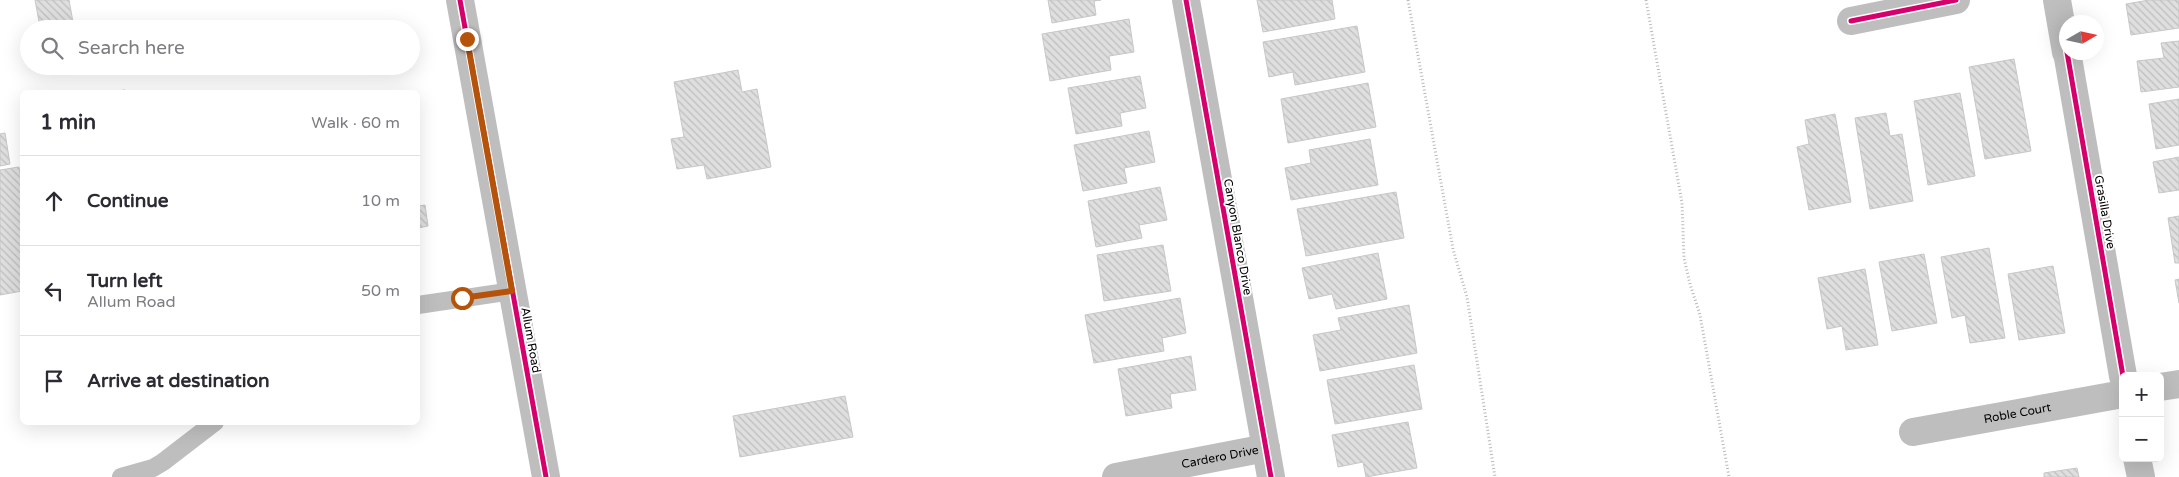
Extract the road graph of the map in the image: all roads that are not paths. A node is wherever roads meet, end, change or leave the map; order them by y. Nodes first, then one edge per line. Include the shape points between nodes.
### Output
1 (460, 0) edge
2 (1186, 0) edge
3 (1956, 0) edge
4 (2057, 0) edge
5 (2060, 15) edge
6 (1851, 21) dead end
7 (2067, 60) edge
8 (512, 291) junction
9 (420, 305) edge
10 (2122, 372) edge
11 (2179, 384) edge
12 (2164, 386) edge
13 (2119, 395) edge
14 (211, 425) edge
15 (1913, 432) dead end
16 (1266, 448) junction
17 (2139, 462) edge
18 (121, 477) edge
19 (546, 477) edge
20 (1116, 477) edge
21 (1271, 477) edge
22 (2141, 477) edge

1 - 8 street, Allum Road
2 - 16 street, Canyon Blanco Drive
3 - 6 street
4 - 5 street, Grasilla Drive
7 - 10 street, Grasilla Drive
8 - 9 lane
8 - 19 street, Allum Road
11 - 12 street
13 - 15 street, Roble Court
14 - 18 lane via 153,468
16 - 20 street, Cardero Drive
16 - 21 street, Canyon Blanco Drive
17 - 22 street

